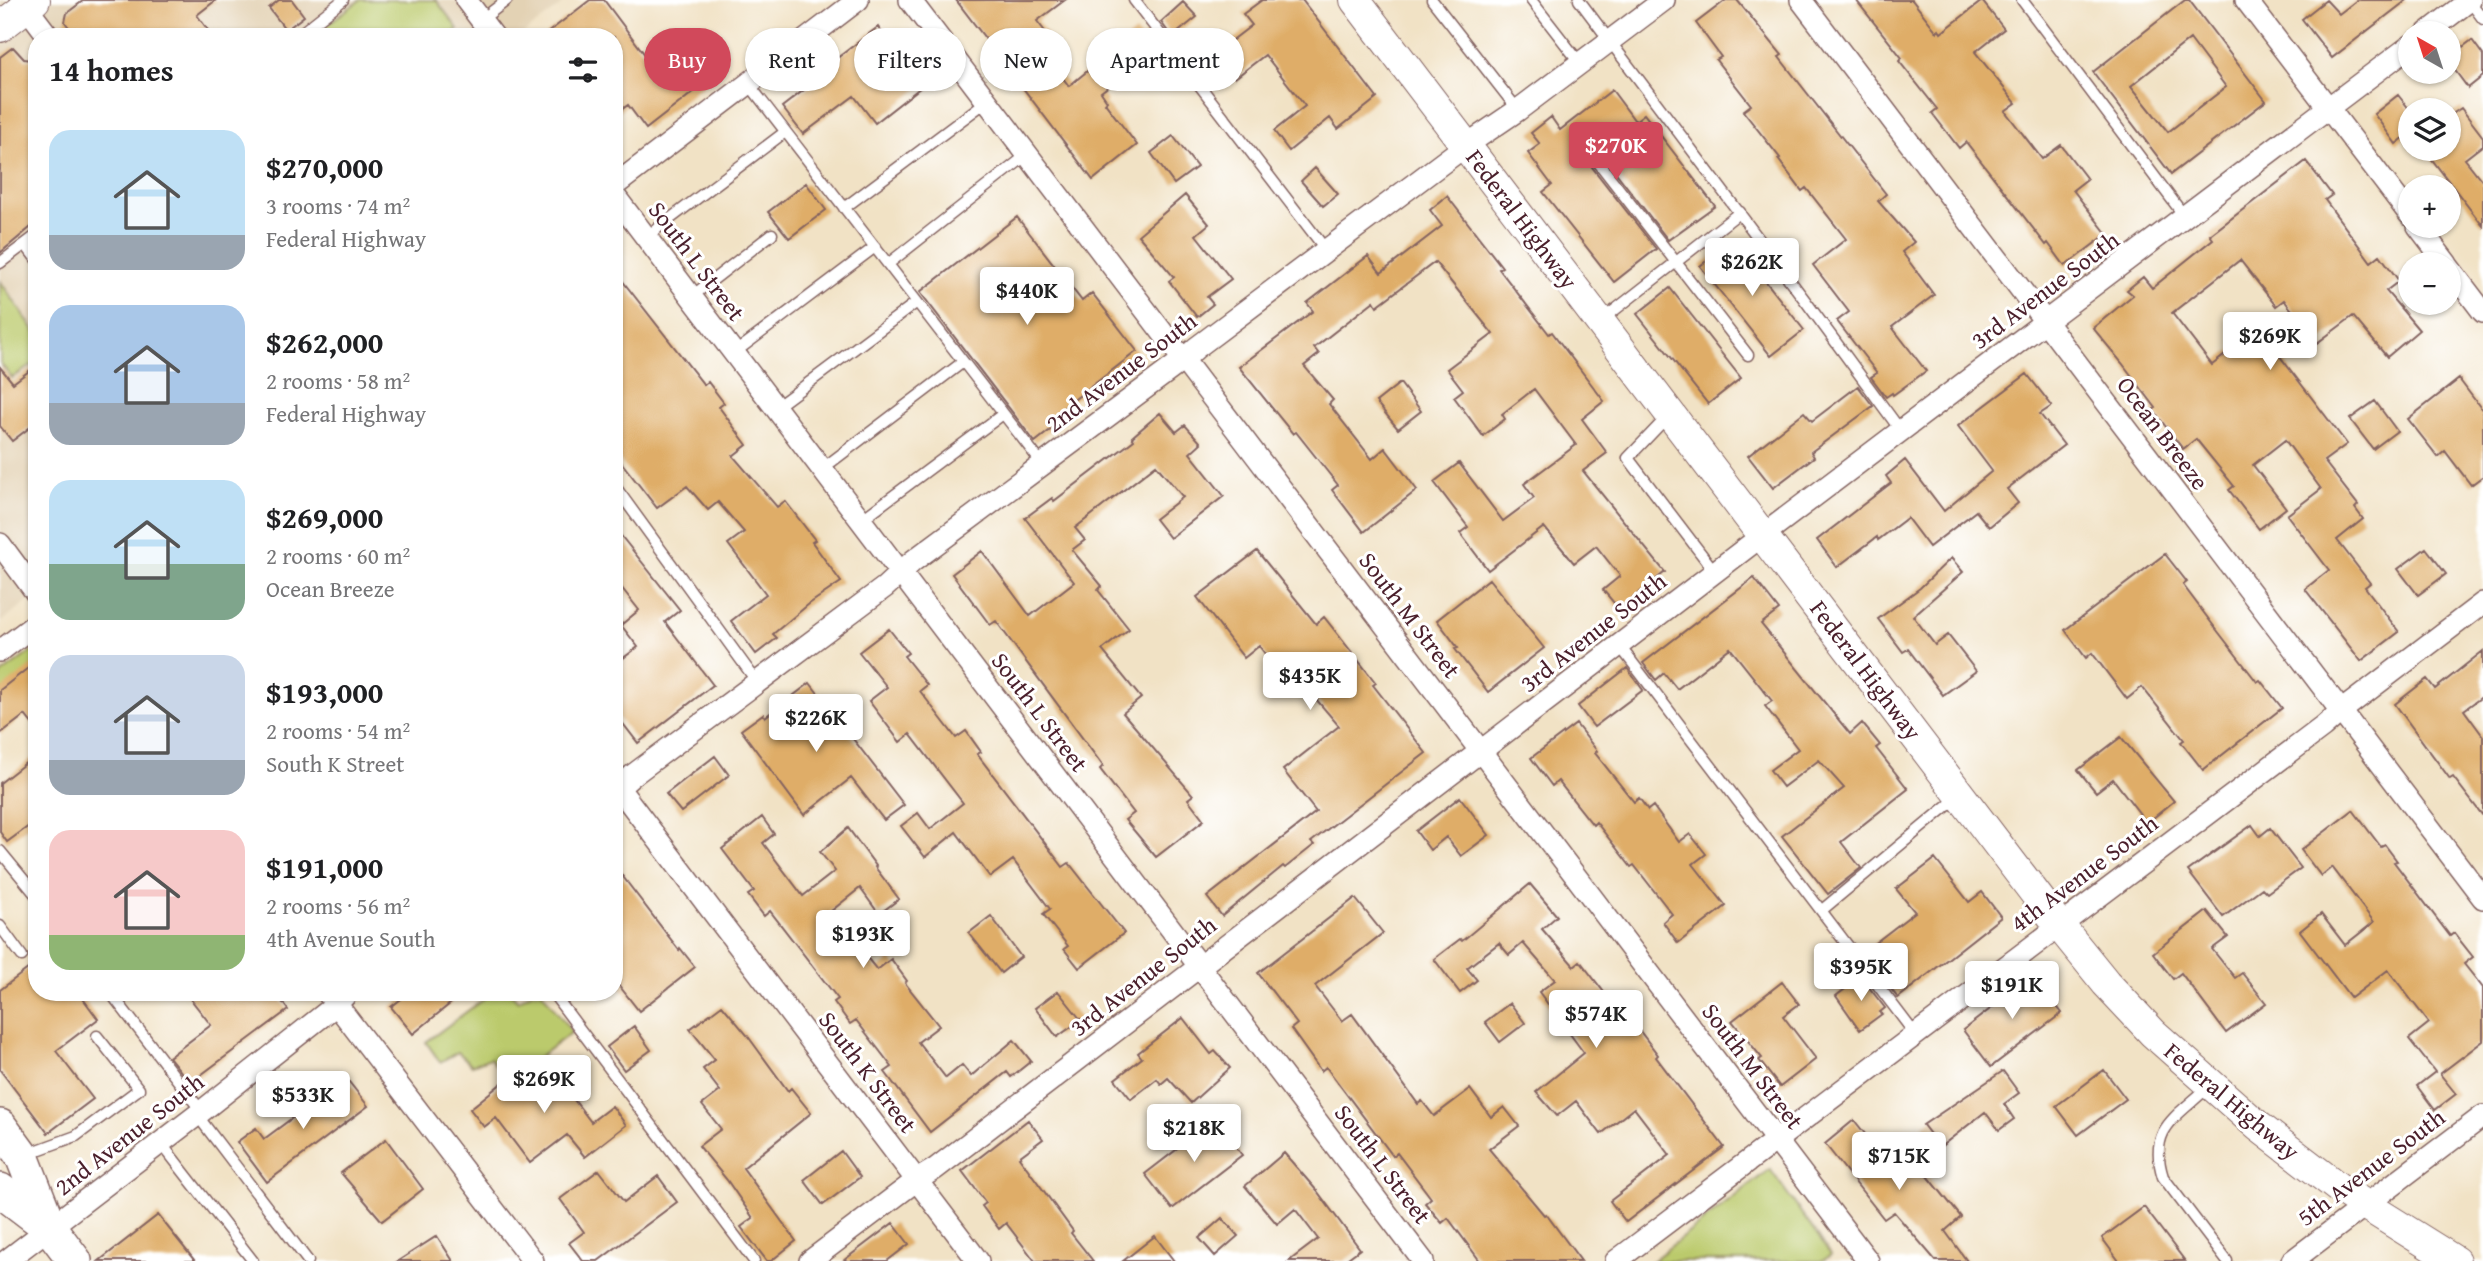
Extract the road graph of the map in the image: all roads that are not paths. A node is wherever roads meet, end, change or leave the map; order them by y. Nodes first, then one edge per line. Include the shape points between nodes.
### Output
1 (343, 0) edge
2 (466, 0) edge
3 (507, 0) edge
4 (858, 0) edge
5 (910, 0) edge
6 (1134, 0) edge
7 (1355, 0) edge
8 (1432, 0) edge
9 (1531, 0) edge
10 (1579, 0) edge
11 (1664, 0) edge
12 (1801, 0) edge
13 (2022, 0) edge
14 (2246, 0) edge
15 (2469, 0) edge
16 (27, 2) edge
17 (2483, 19) edge
18 (2442, 21) edge
19 (0, 27) edge
20 (43, 28) edge
21 (307, 28) edge
22 (487, 28) edge
23 (821, 28) edge
24 (1610, 40) junction
25 (2398, 55) edge
26 (1580, 63) junction
27 (745, 85) edge
28 (754, 91) edge
29 (987, 100) junction
30 (2329, 108) junction
31 (1518, 110) junction
32 (785, 132) junction
33 (1465, 146) junction
34 (1028, 154) junction
35 (1598, 162) dead end
36 (623, 179) edge
37 (2398, 199) edge
38 (623, 207) edge
39 (844, 208) junction
40 (1740, 212) junction
41 (2185, 217) junction
42 (772, 234) dead end
43 (646, 237) junction
44 (2427, 238) edge
45 (28, 242) edge
46 (25, 244) junction
47 (875, 247) junction
48 (28, 248) edge
49 (1326, 250) junction
50 (2438, 252) edge
51 (0, 263) edge
52 (1675, 263) junction
53 (888, 264) junction
54 (2461, 282) edge
55 (691, 297) junction
56 (917, 302) junction
57 (2483, 312) edge
58 (1600, 322) junction
59 (2046, 322) junction
60 (734, 353) junction
61 (1748, 355) dead end
62 (1183, 360) junction
63 (963, 362) junction
64 (775, 408) junction
65 (1003, 414) junction
66 (1670, 414) junction
67 (1901, 431) junction
68 (1043, 465) junction
69 (822, 469) junction
70 (623, 497) edge
71 (861, 520) junction
72 (1763, 535) junction
73 (0, 544) edge
74 (1714, 572) junction
75 (902, 574) junction
76 (28, 582) edge
77 (2483, 603) edge
78 (28, 630) edge
79 (1619, 645) junction
80 (0, 651) edge
81 (757, 682) junction
82 (2341, 710) junction
83 (1481, 751) junction
84 (623, 782) edge
85 (623, 796) edge
86 (1961, 796) junction
87 (0, 851) edge
88 (28, 885) edge
89 (2483, 898) edge
90 (1822, 910) junction
91 (2059, 925) junction
92 (0, 926) edge
93 (22, 956) dead end
94 (1199, 966) junction
95 (117, 1001) edge
96 (331, 1001) edge
97 (341, 1001) edge
98 (559, 1001) edge
99 (1915, 1034) junction
100 (97, 1036) dead end
101 (2210, 1085) junction
102 (199, 1114) junction
103 (2483, 1116) edge
104 (0, 1126) edge
105 (1776, 1139) junction
106 (161, 1143) junction
107 (22, 1156) junction
108 (917, 1180) junction
109 (0, 1191) edge
110 (2365, 1204) junction
111 (50, 1228) junction
112 (302, 1259) edge
113 (6, 1261) edge
114 (75, 1261) edge
115 (254, 1261) edge
116 (533, 1261) edge
117 (754, 1261) edge
118 (810, 1261) edge
119 (978, 1261) edge
120 (1423, 1261) edge
121 (1616, 1261) edge
122 (1868, 1261) edge
123 (2227, 1261) edge
124 (2292, 1261) edge
125 (2455, 1261) edge

1 - 21 lane
2 - 22 street
3 - 22 lane
4 - 23 street
5 - 29 street, South M Street
6 - 49 lane
7 - 33 main road, Federal Highway
8 - 31 lane
9 - 26 lane
10 - 24 lane
11 - 24 street, 2nd Avenue South
12 - 59 street, Ocean Breeze
13 - 41 lane
14 - 30 street
15 - 17 lane
15 - 18 street
16 - 19 main road
16 - 20 street
24 - 26 street, 2nd Avenue South
24 - 40 lane
25 - 30 street, 3rd Avenue South
26 - 31 street, 2nd Avenue South
27 - 36 street
28 - 32 lane
29 - 34 street, South M Street
29 - 39 lane
30 - 37 street
30 - 41 street, 3rd Avenue South
31 - 33 street, 2nd Avenue South
32 - 39 lane
32 - 43 lane
33 - 49 street, 2nd Avenue South
33 - 58 main road, Federal Highway
34 - 53 lane
34 - 62 street, South M Street
35 - 52 lane
38 - 43 street, South L Street
39 - 47 lane
40 - 52 lane
40 - 67 lane
41 - 59 street, 3rd Avenue South
42 - 55 lane
43 - 55 street, South L Street
44 - 50 street
45 - 46 lane
46 - 48 lane
46 - 51 lane
47 - 53 lane
47 - 60 lane
49 - 62 street, 2nd Avenue South
52 - 58 lane
52 - 61 lane
53 - 56 lane
54 - 57 street
55 - 60 street, South L Street
56 - 63 lane
56 - 64 lane
58 - 66 main road, Federal Highway
59 - 67 street, 3rd Avenue South
59 - 82 street, Ocean Breeze
60 - 64 street, South L Street
62 - 68 street, 2nd Avenue South
62 - 83 street, South M Street
63 - 65 lane
63 - 69 lane
64 - 69 street, South L Street
65 - 68 lane
65 - 71 lane
66 - 72 main road, Federal Highway
66 - 74 lane via 1628,458
67 - 72 street, 3rd Avenue South
68 - 75 street, 2nd Avenue South via 913,561
69 - 71 street, South L Street
70 - 81 lane
71 - 75 street, South L Street
72 - 74 street, 3rd Avenue South
72 - 86 main road, Federal Highway
73 - 76 street
74 - 79 street, 3rd Avenue South
75 - 81 street, 2nd Avenue South
75 - 94 street, South L Street
77 - 82 street, 4th Avenue South
78 - 80 street
79 - 83 street, 3rd Avenue South
79 - 90 lane
81 - 84 street, 2nd Avenue South
82 - 89 street, Ocean Breeze
82 - 91 street, 4th Avenue South
83 - 94 street, 3rd Avenue South
83 - 105 street, South M Street
85 - 108 street, South K Street
86 - 90 lane
86 - 91 main road, Federal Highway
87 - 88 lane
90 - 99 lane
91 - 99 street, 4th Avenue South
91 - 101 main road, Federal Highway via 2153,1033
92 - 93 lane
94 - 108 street, 3rd Avenue South
94 - 120 street, South L Street
95 - 102 lane
96 - 102 street, 2nd Avenue South
97 - 116 street
98 - 117 lane
99 - 105 street, 4th Avenue South
100 - 107 lane via 139,1089 76,1136
101 - 110 main road, Federal Highway via 2300,1160
101 - 123 lane via 2161,1133 2158,1161 2163,1177
102 - 106 street, 2nd Avenue South
102 - 112 lane
103 - 110 street, 5th Avenue South
104 - 107 main road
105 - 121 street, 4th Avenue South
105 - 122 street, South M Street
106 - 111 street, 2nd Avenue South
106 - 115 lane
107 - 111 main road
108 - 118 street, 3rd Avenue South
108 - 119 street, South K Street
109 - 111 main road
110 - 124 street, 5th Avenue South
110 - 125 main road, Federal Highway
111 - 113 street, 2nd Avenue South
111 - 114 main road

